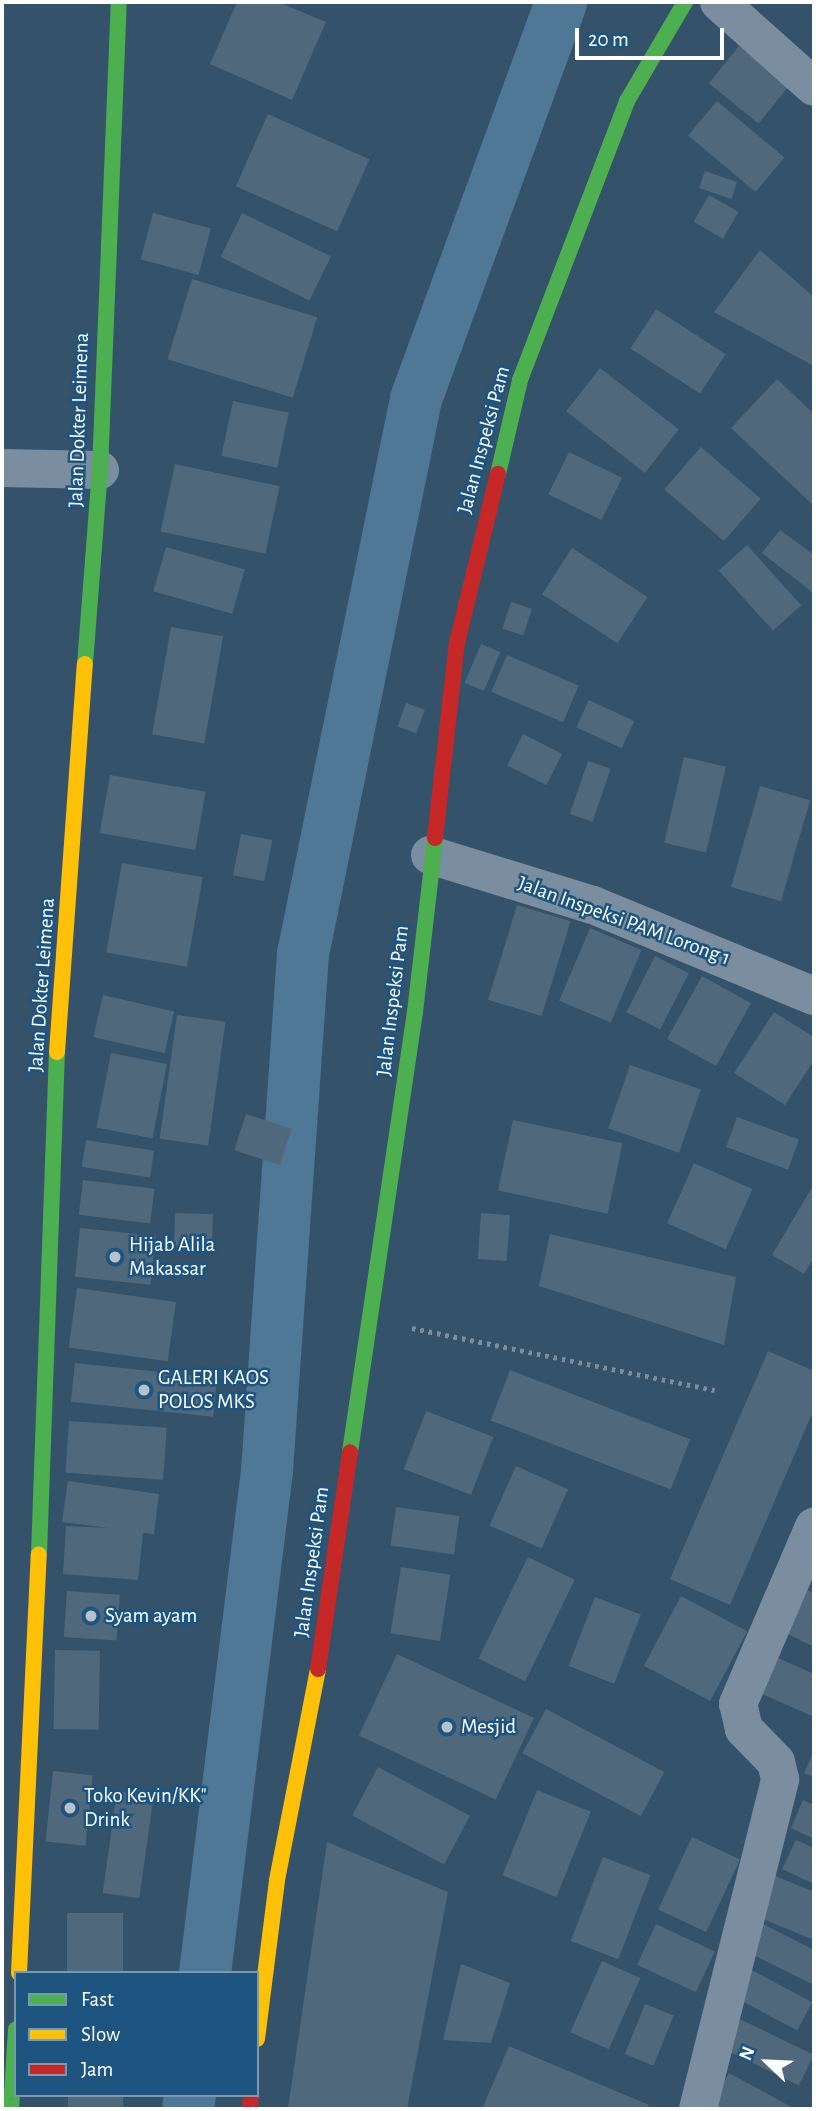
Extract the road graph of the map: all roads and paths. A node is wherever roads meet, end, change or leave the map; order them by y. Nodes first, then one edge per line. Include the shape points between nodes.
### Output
1 (119, 2) edge
2 (685, 2) edge
3 (719, 2) edge
4 (814, 87) edge
5 (2, 468) edge
6 (100, 470) junction
7 (430, 855) junction
8 (814, 996) edge
9 (370, 1320) junction
10 (715, 1390) dead end
11 (814, 1527) edge
12 (19, 1971) edge
13 (259, 2023) edge
14 (14, 2061) edge
15 (11, 2109) edge
16 (698, 2109) edge

1 - 6 main road, Jalan Dokter Leimena
2 - 7 main road, Jalan Inspeksi Pam via 627,101 520,380 457,643
3 - 4 street
5 - 6 street
6 - 12 main road, Jalan Dokter Leimena via 58,1029 32,1747
7 - 8 street, Jalan Inspeksi PAM Lorong 1 via 593,905
7 - 9 main road, Jalan Inspeksi Pam via 415,1012
9 - 10 path
9 - 13 main road, Jalan Inspeksi Pam via 356,1388 313,1700 277,1880
11 - 16 street via 738,1704 744,1730 776,1762 780,1779
14 - 15 main road

